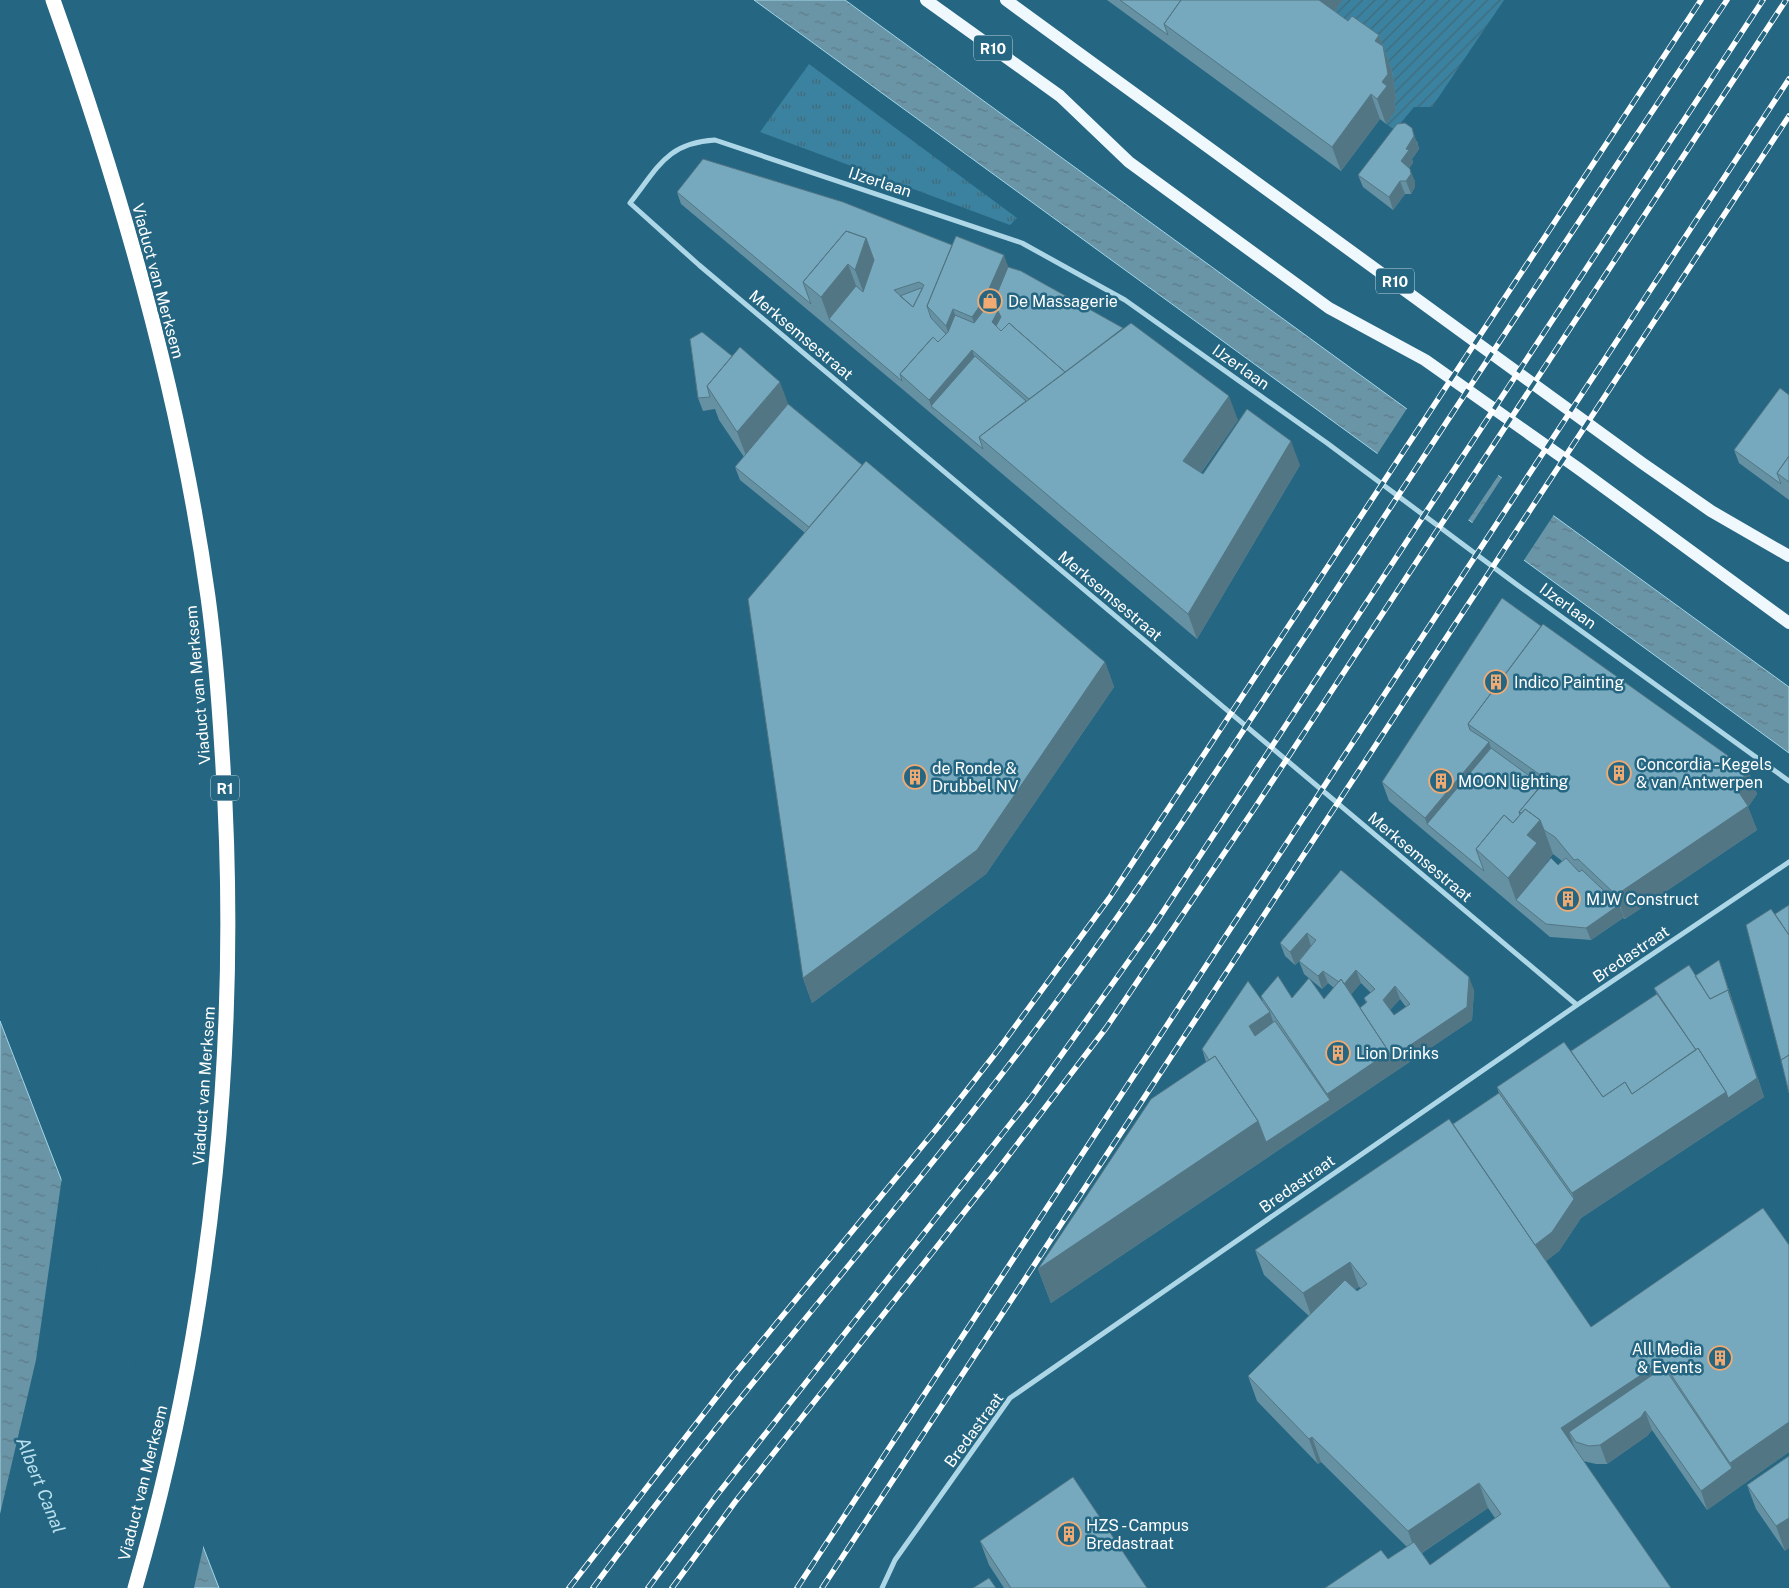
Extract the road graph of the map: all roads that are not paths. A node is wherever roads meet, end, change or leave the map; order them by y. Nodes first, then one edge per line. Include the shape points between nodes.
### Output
1 (53, 0) edge
2 (926, 0) edge
3 (1006, 0) edge
4 (630, 203) joint
5 (1789, 556) edge
6 (1789, 623) edge
7 (1789, 781) edge
8 (1789, 862) edge
9 (1577, 1005) junction
10 (135, 1588) edge
11 (882, 1588) edge

1 - 10 highway, Viaduct van Merksem / R1 via 125,223 170,394 208,597 226,809 229,912 227,1017 210,1224 178,1419
2 - 6 main road, R10 via 1060,96 1129,162 1329,308 1425,360
3 - 5 main road, R10 via 1642,463 1711,511
4 - 7 street, IJzerlaan via 667,156 694,141 715,140 1022,243 1134,306
4 - 9 street, Merksemsestraat via 699,265
8 - 9 street, Bredastraat
9 - 11 street, Bredastraat via 1010,1398 896,1560

